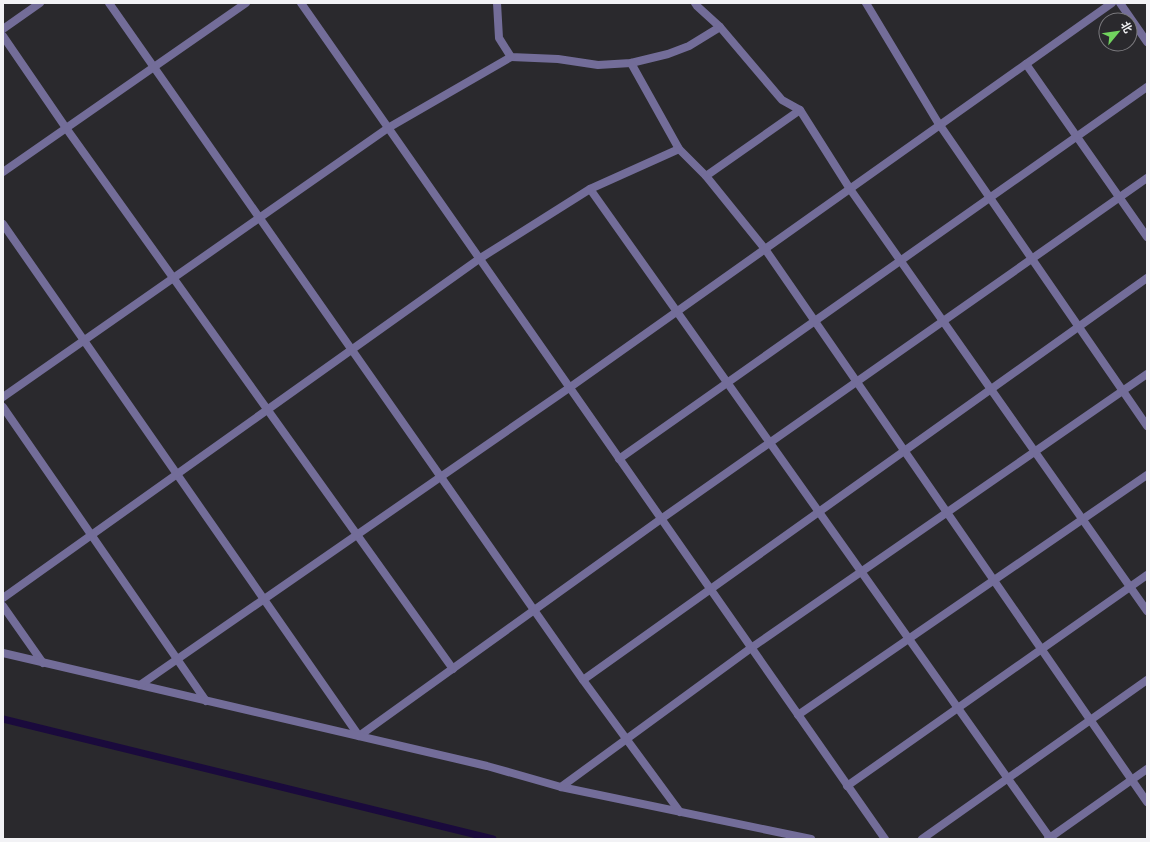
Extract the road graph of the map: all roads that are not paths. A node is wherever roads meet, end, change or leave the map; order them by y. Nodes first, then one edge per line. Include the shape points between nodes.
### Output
1 (40, 3) edge
2 (109, 3) edge
3 (246, 3) edge
4 (300, 3) edge
5 (498, 3) edge
6 (695, 3) edge
7 (866, 3) edge
8 (1112, 3) edge
9 (1120, 3) edge
10 (720, 27) junction
11 (3, 29) edge
12 (3, 36) edge
13 (1147, 42) edge
14 (511, 57) junction
15 (631, 63) junction
16 (1026, 64) junction
17 (154, 67) junction
18 (1147, 87) edge
19 (800, 110) junction
20 (940, 125) junction
21 (66, 128) junction
22 (388, 128) junction
23 (1077, 136) junction
24 (679, 150) junction
25 (3, 172) edge
26 (706, 176) junction
27 (1147, 178) edge
28 (590, 189) junction
29 (850, 189) junction
30 (1119, 197) junction
31 (990, 198) junction
32 (259, 218) junction
33 (3, 224) edge
34 (1147, 237) edge
35 (765, 249) junction
36 (1032, 258) junction
37 (479, 259) junction
38 (901, 260) junction
39 (173, 278) junction
40 (1147, 278) edge
41 (677, 311) junction
42 (814, 321) junction
43 (943, 321) junction
44 (1078, 326) junction
45 (84, 340) junction
46 (352, 350) junction
47 (1147, 374) edge
48 (727, 382) junction
49 (857, 382) junction
50 (569, 388) junction
51 (991, 389) junction
52 (1123, 391) junction
53 (3, 397) edge
54 (3, 407) edge
55 (267, 410) junction
56 (1147, 426) edge
57 (770, 443) junction
58 (904, 450) junction
59 (1035, 452) junction
60 (619, 459) junction
61 (177, 474) junction
62 (1147, 475) edge
63 (441, 477) junction
64 (819, 512) junction
65 (947, 512) junction
66 (661, 519) junction
67 (1083, 520) junction
68 (92, 535) junction
69 (357, 535) junction
70 (861, 572) junction
71 (1147, 575) edge
72 (994, 581) junction
73 (1130, 587) junction
74 (710, 589) junction
75 (3, 598) edge
76 (264, 600) junction
77 (3, 606) edge
78 (534, 610) junction
79 (1147, 611) edge
80 (909, 639) junction
81 (751, 648) junction
82 (1041, 649) junction
83 (3, 654) edge
84 (178, 659) junction
85 (43, 663) junction
86 (453, 669) junction
87 (583, 680) junction
88 (1147, 680) edge
89 (140, 685) junction
90 (206, 701) junction
91 (958, 708) junction
92 (798, 715) junction
93 (1090, 720) junction
94 (359, 736) junction
95 (627, 739) junction
96 (1147, 769) edge
97 (1008, 779) junction
98 (1132, 780) junction
99 (847, 786) junction
100 (561, 788) junction
101 (1147, 802) edge
102 (680, 812) junction
103 (1049, 838) edge
104 (810, 839) edge
105 (885, 839) edge
106 (922, 839) edge

1 - 11 lane
2 - 17 lane
3 - 17 lane
4 - 22 lane
5 - 14 lane via 499,38
6 - 10 lane
7 - 20 lane
8 - 16 lane
9 - 13 lane
10 - 15 lane via 689,46
10 - 19 lane via 782,100
12 - 21 lane
14 - 15 lane via 598,65
14 - 22 lane
15 - 24 lane
16 - 20 lane
16 - 23 lane
17 - 21 lane
17 - 32 lane
18 - 23 lane
19 - 26 lane
19 - 29 lane
20 - 29 lane
20 - 31 lane
21 - 25 lane
21 - 39 lane
22 - 32 lane
22 - 37 lane
23 - 30 lane
23 - 31 lane
24 - 26 lane
24 - 28 lane
26 - 35 lane
27 - 30 lane
28 - 37 lane
28 - 41 lane
29 - 35 lane
29 - 38 lane
30 - 34 lane
30 - 36 lane
31 - 36 lane
31 - 38 lane
32 - 39 lane
32 - 46 lane
33 - 45 lane
35 - 41 lane
35 - 42 lane
36 - 43 lane
36 - 44 lane
37 - 46 lane
37 - 50 lane
38 - 42 lane
38 - 43 lane
39 - 45 lane
39 - 55 lane
40 - 44 lane
41 - 48 lane
41 - 50 lane
42 - 48 lane
42 - 49 lane
43 - 49 lane
43 - 51 lane
44 - 51 lane
44 - 52 lane
45 - 53 lane
45 - 61 lane
46 - 55 lane
46 - 63 lane
47 - 52 lane
48 - 57 lane
48 - 60 lane
49 - 57 lane
49 - 58 lane
50 - 60 lane
50 - 63 lane
51 - 58 lane
51 - 59 lane
52 - 56 lane
52 - 59 lane
54 - 68 lane
55 - 61 lane
55 - 69 lane
57 - 64 lane
57 - 66 lane
58 - 64 lane
58 - 65 lane
59 - 65 lane
59 - 67 lane
60 - 66 lane
61 - 68 lane
61 - 76 lane
62 - 67 lane
63 - 69 lane
63 - 78 lane
64 - 70 lane
64 - 74 lane
65 - 70 lane
65 - 72 lane
66 - 74 lane
66 - 78 lane
67 - 72 lane
67 - 73 lane
68 - 75 lane
68 - 84 lane
69 - 76 lane
69 - 86 lane
70 - 80 lane
70 - 81 lane
71 - 73 lane
72 - 80 lane
72 - 82 lane
73 - 79 lane
73 - 82 lane
74 - 81 lane
74 - 87 lane
76 - 84 lane
76 - 94 lane
77 - 85 lane
78 - 86 lane
78 - 87 lane
80 - 91 lane
80 - 92 lane
81 - 92 lane
81 - 95 lane
82 - 91 lane
82 - 93 lane
83 - 85 lane
84 - 89 lane
84 - 90 lane
85 - 89 lane
86 - 94 lane
87 - 95 lane
88 - 93 lane
89 - 90 lane
90 - 94 lane
91 - 97 lane
91 - 99 lane
92 - 99 lane
93 - 97 lane
93 - 98 lane
94 - 100 lane via 488,766
95 - 100 lane
95 - 102 lane
96 - 98 lane
97 - 103 lane
97 - 106 lane
98 - 101 lane
98 - 103 lane
99 - 105 lane
100 - 102 lane
102 - 104 lane

